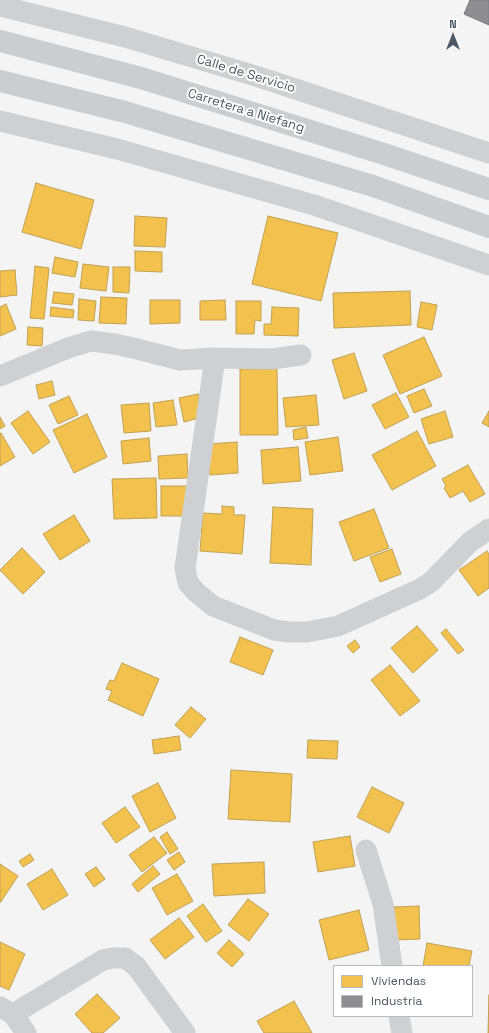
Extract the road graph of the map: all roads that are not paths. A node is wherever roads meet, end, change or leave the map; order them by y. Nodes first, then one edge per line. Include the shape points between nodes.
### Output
1 (0, 6) edge
2 (0, 42) edge
3 (0, 81) edge
4 (0, 121) edge
5 (489, 153) edge
6 (489, 189) edge
7 (489, 227) edge
8 (489, 265) edge
9 (301, 355) dead end
10 (215, 358) junction
11 (0, 376) edge
12 (489, 529) edge
13 (366, 850) dead end
14 (392, 965) edge
15 (7, 1010) edge
16 (399, 1017) edge
17 (26, 1033) edge
18 (185, 1033) edge
19 (402, 1033) edge

1 - 5 street, Calle de Servicio via 126,37 259,77
2 - 6 main road, Carretera a Niefang via 141,78
3 - 7 main road via 133,114 373,186
4 - 8 street via 117,149 314,205
9 - 10 street via 272,359
10 - 11 street via 180,360 115,344 91,341
10 - 12 street via 185,568 188,583 213,606 274,630 307,632 338,626 420,589 470,542
13 - 14 street via 383,904
15 - 17 street
15 - 18 street via 103,960 126,958 136,966
16 - 19 street

